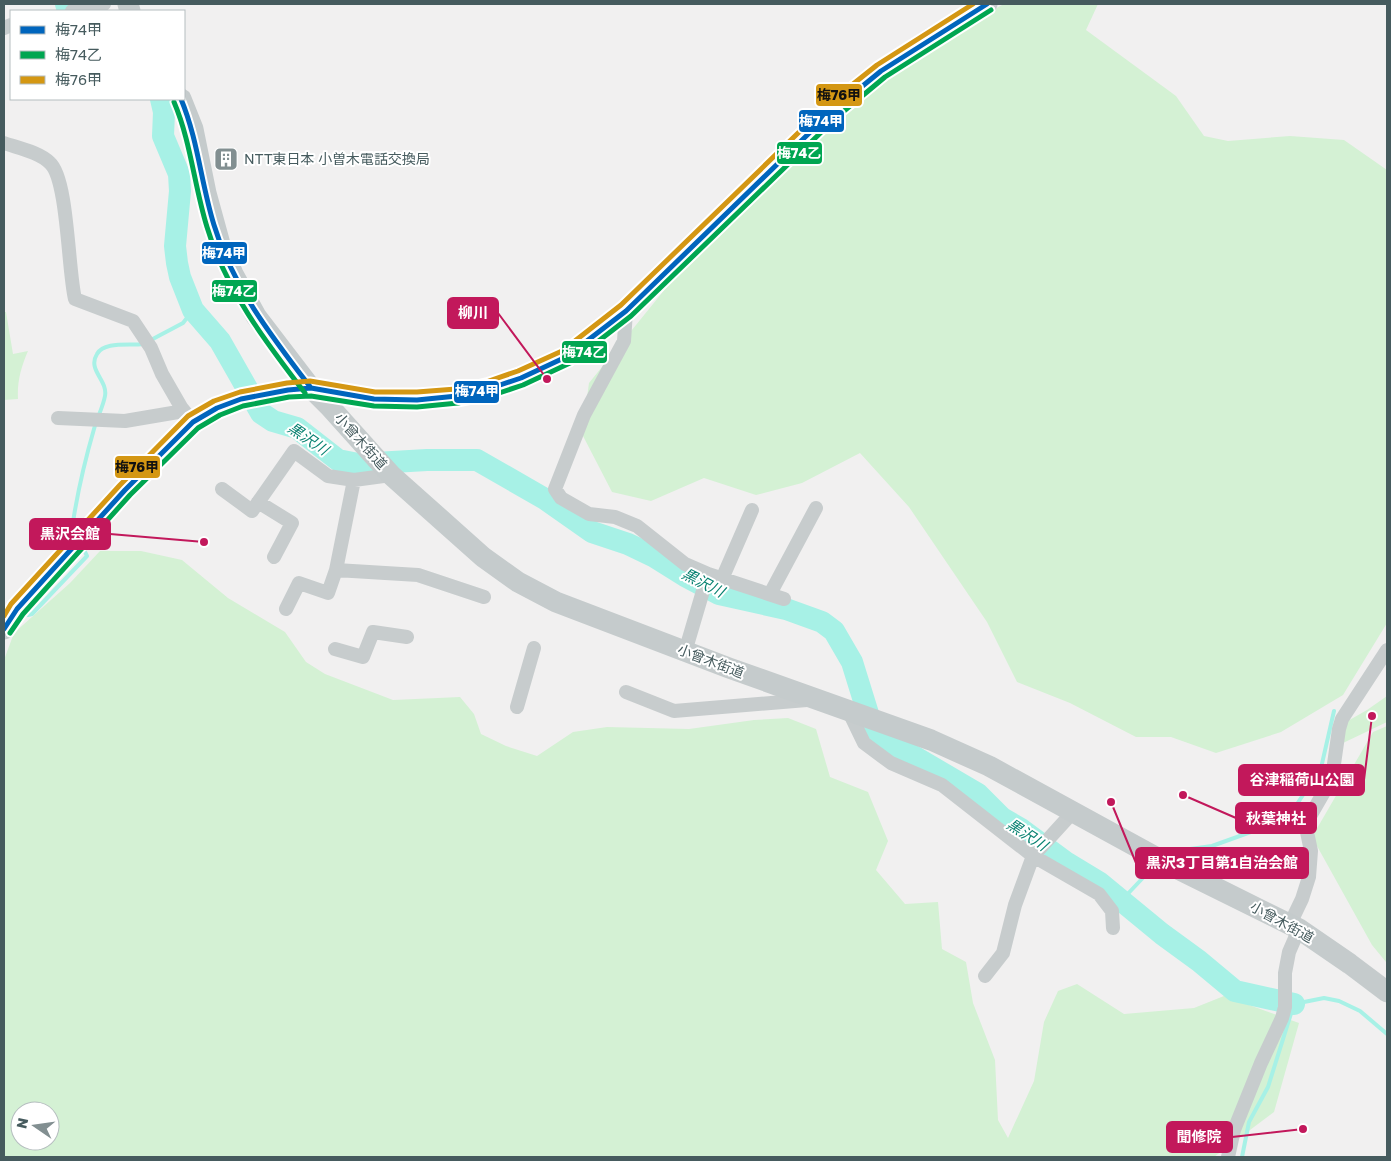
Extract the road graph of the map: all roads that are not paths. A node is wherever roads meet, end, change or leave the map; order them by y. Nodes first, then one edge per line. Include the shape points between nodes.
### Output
1 (104, 4) edge
2 (988, 4) edge
3 (78, 10) edge
4 (182, 100) edge
5 (4, 143) edge
6 (626, 311) junction
7 (311, 388) junction
8 (374, 399) junction
9 (189, 417) junction
10 (58, 418) dead end
11 (354, 434) junction
12 (384, 467) junction
13 (354, 480) junction
14 (222, 489) dead end
15 (258, 502) junction
16 (816, 508) dead end
17 (752, 510) dead end
18 (274, 557) dead end
19 (336, 570) junction
20 (707, 577) junction
21 (722, 579) junction
22 (770, 594) junction
23 (484, 597) dead end
24 (784, 599) dead end
25 (286, 609) dead end
26 (4, 629) edge
27 (408, 637) dead end
28 (534, 648) dead end
29 (335, 649) dead end
30 (1387, 650) edge
31 (685, 652) junction
32 (626, 692) dead end
33 (816, 700) junction
34 (517, 707) dead end
35 (854, 714) junction
36 (1072, 812) junction
37 (1033, 856) junction
38 (1294, 927) junction
39 (1113, 928) dead end
40 (985, 976) dead end
41 (1387, 992) edge
42 (1228, 1157) edge

1 - 3 street
2 - 6 main road via 881,71 833,110
4 - 7 main road, 小曾木街道 via 193,129 214,224 233,274 256,316
5 - 9 street via 42,157 58,174 75,299 133,321
6 - 8 main road via 566,357 513,381 457,396 417,400
6 - 20 street via 624,341 584,414 554,489 561,498 589,514 615,517 637,526
7 - 8 main road
7 - 9 main road via 265,394
7 - 11 main road, 小曾木街道
8 - 11 main road via 358,415
9 - 10 street via 125,421
9 - 26 main road via 17,609
11 - 12 main road, 小曾木街道
12 - 13 street
12 - 31 main road, 小曾木街道 via 461,539 518,582 556,602
13 - 15 street via 328,476 294,451
13 - 19 street
14 - 15 street via 252,511
15 - 18 street via 292,523
16 - 22 street
17 - 21 street
19 - 23 street via 418,575
19 - 25 street via 328,593 299,583
20 - 21 street
20 - 31 street
21 - 22 street
22 - 24 street
27 - 29 street via 373,632 363,657
28 - 34 street
30 - 38 street via 1342,719 1332,778 1309,818 1309,877
31 - 33 main road, 小曾木街道
32 - 33 street via 674,711
33 - 35 main road, 小曾木街道
35 - 36 main road, 小曾木街道 via 931,740 989,766
35 - 37 street via 864,743 891,763 942,785
36 - 37 street
36 - 38 main road, 小曾木街道
37 - 39 street via 1099,894 1112,911
37 - 40 street via 1003,953
38 - 41 main road, 小曾木街道
38 - 42 street via 1285,972 1282,1018 1234,1130

